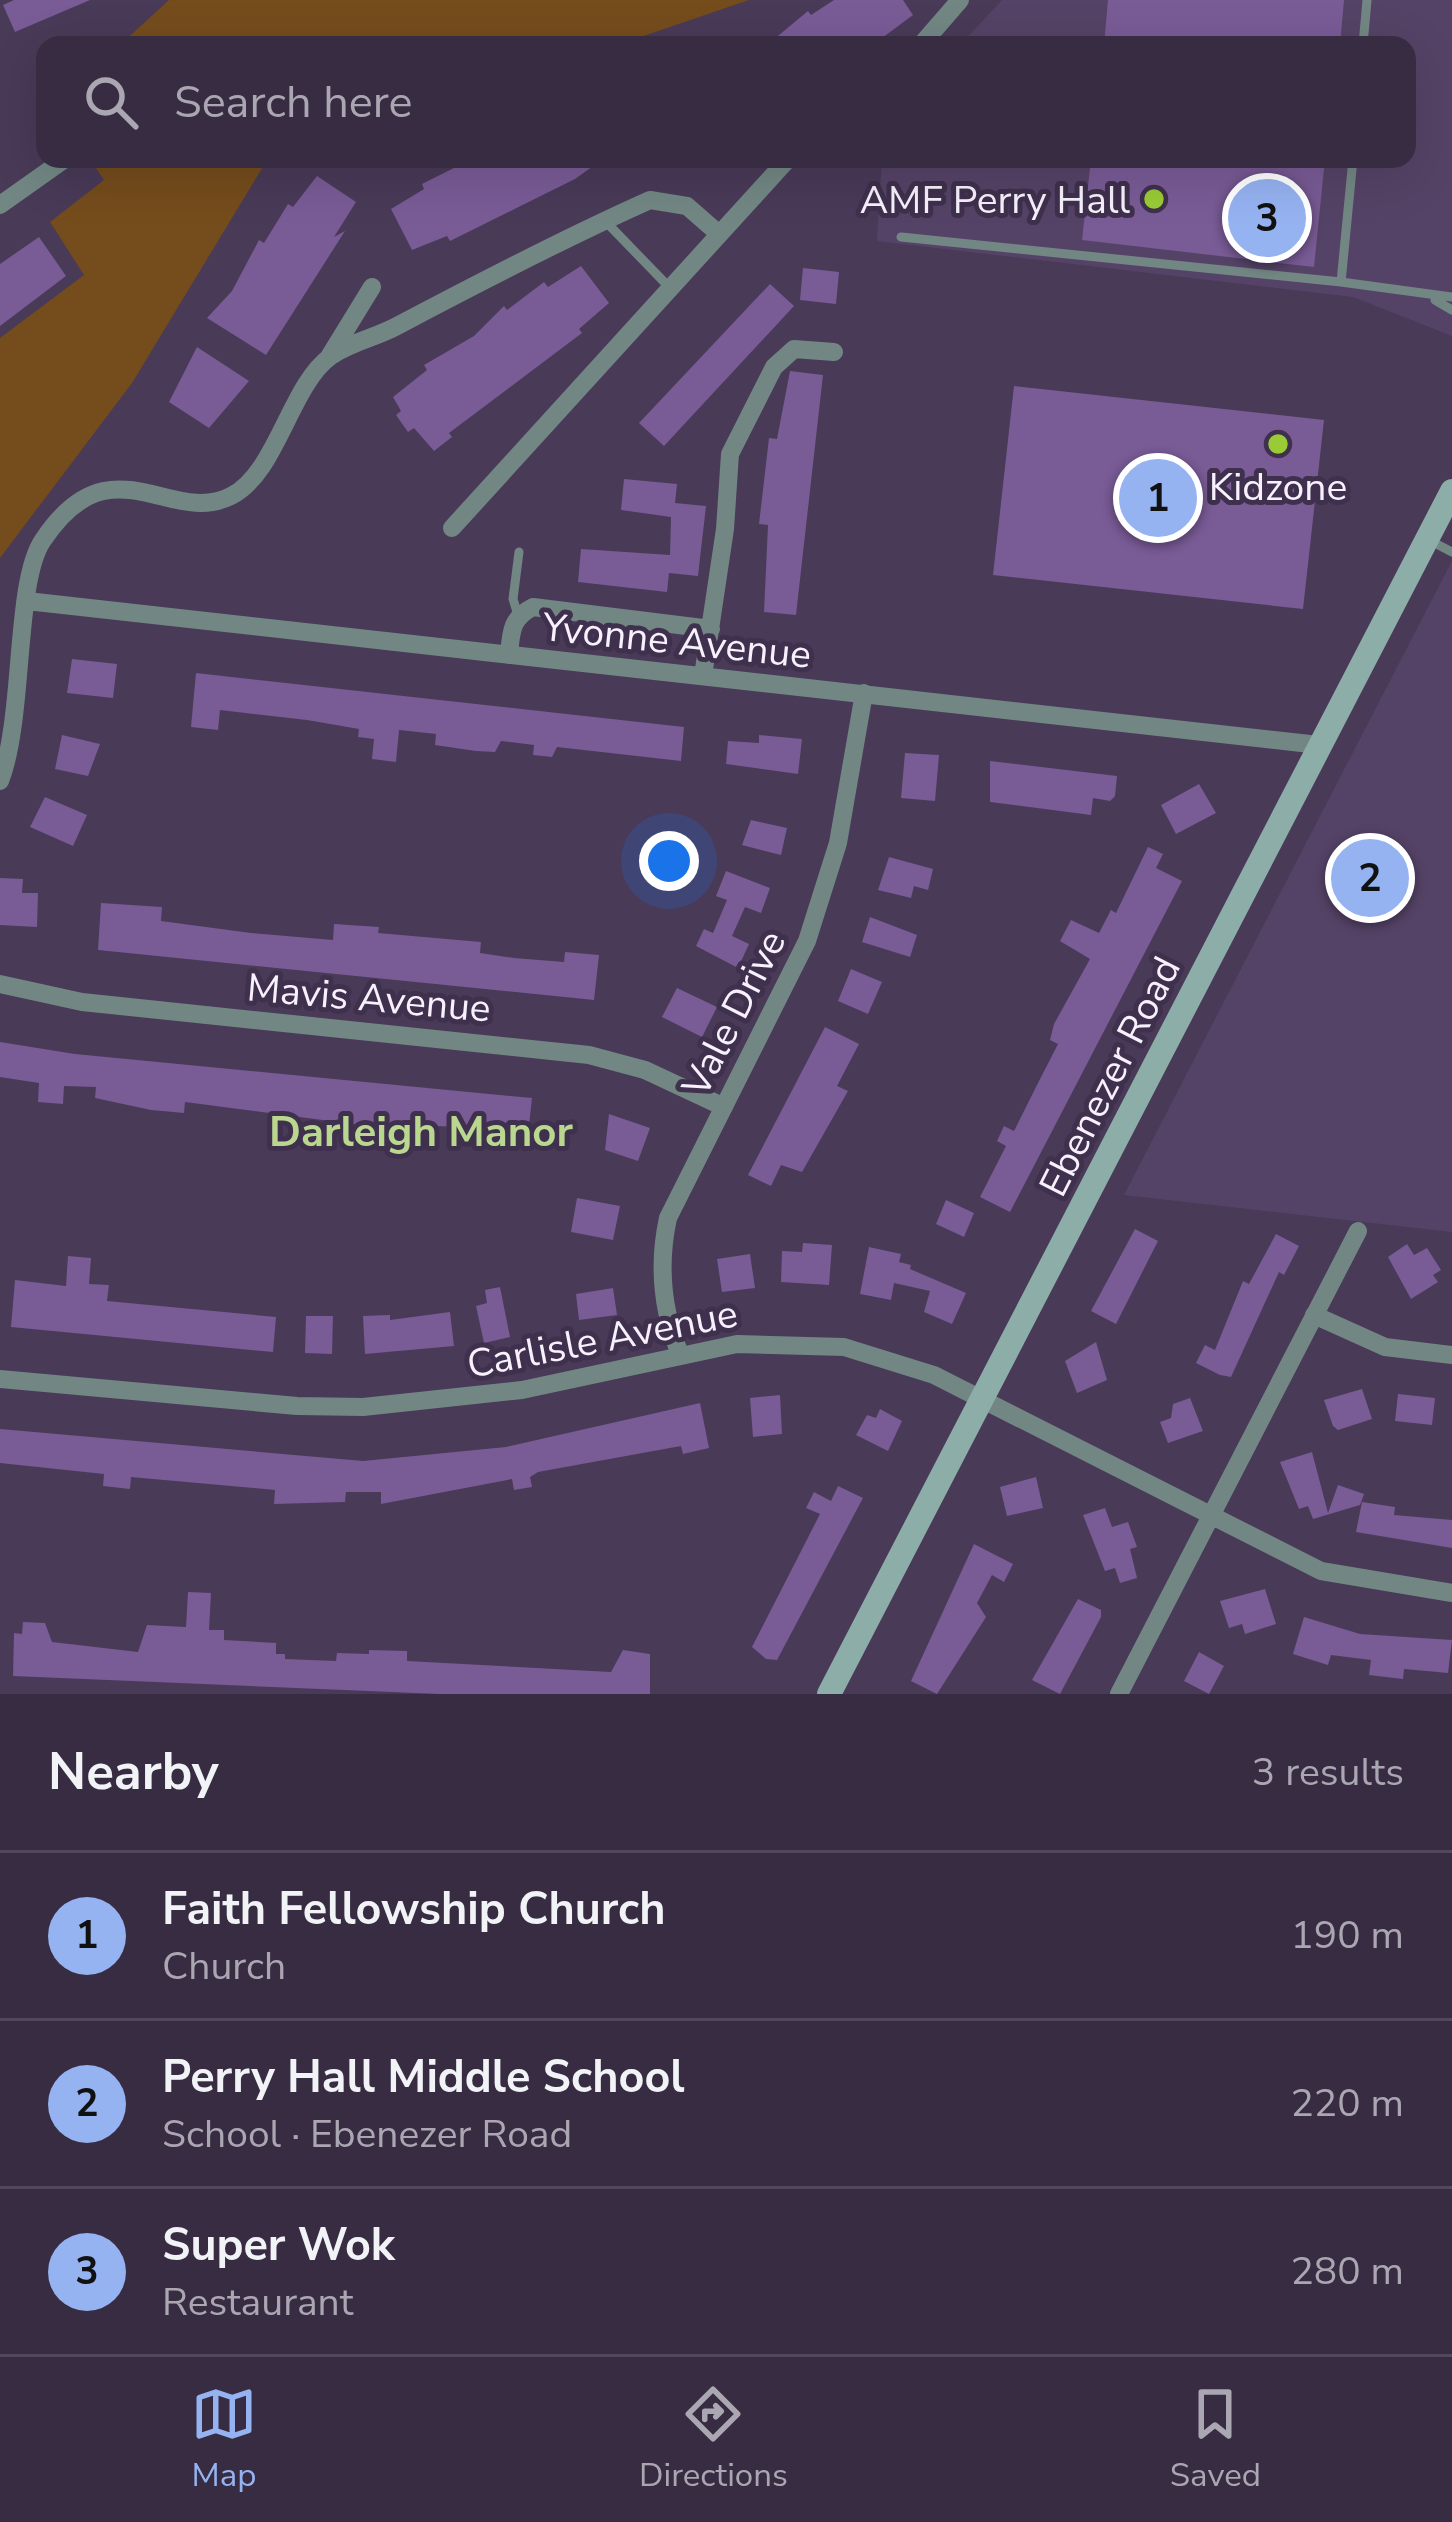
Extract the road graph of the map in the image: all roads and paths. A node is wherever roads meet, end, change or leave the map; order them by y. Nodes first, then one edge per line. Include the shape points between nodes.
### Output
1 (960, 0) edge
2 (1367, 0) edge
3 (929, 36) edge
4 (1364, 36) edge
5 (52, 168) edge
6 (780, 168) edge
7 (1351, 168) edge
8 (0, 205) edge
9 (606, 221) junction
10 (719, 234) junction
11 (901, 237) dead end
12 (1340, 283) junction
13 (372, 287) dead end
14 (670, 288) junction
15 (1430, 297) junction
16 (1452, 297) edge
17 (1452, 310) edge
18 (834, 352) dead end
19 (329, 357) junction
20 (1452, 491) edge
21 (452, 528) dead end
22 (1427, 539) junction
23 (519, 552) dead end
24 (1452, 552) edge
25 (27, 601) junction
26 (518, 614) junction
27 (711, 629) junction
28 (508, 655) junction
29 (703, 676) junction
30 (864, 693) junction
31 (1319, 746) junction
32 (0, 781) edge
33 (0, 984) edge
34 (724, 1107) junction
35 (1358, 1232) dead end
36 (1314, 1315) junction
37 (680, 1354) junction
38 (1452, 1355) edge
39 (0, 1379) edge
40 (983, 1400) junction
41 (1211, 1517) junction
42 (1452, 1593) edge
43 (829, 1694) edge
44 (1120, 1694) edge

1 - 3 street
2 - 4 lane
5 - 8 street
6 - 10 street
7 - 12 lane
9 - 10 street via 664,198
9 - 14 lane
9 - 19 street
10 - 14 street
11 - 12 lane
12 - 15 lane
13 - 19 street
14 - 21 street
15 - 16 lane
15 - 17 lane
18 - 27 street via 794,349 744,422 730,454
19 - 25 street via 248,484 210,502 122,489 82,500 37,550
20 - 22 street, Ebenezer Road
22 - 24 lane
22 - 31 street, Ebenezer Road
23 - 26 lane
25 - 28 street, Yvonne Avenue
25 - 32 street via 18,710
26 - 27 street via 533,607
26 - 28 street
27 - 29 street
28 - 29 street, Yvonne Avenue
29 - 30 street, Yvonne Avenue
30 - 31 street, Yvonne Avenue
30 - 34 street, Vale Drive via 827,885 788,985
31 - 40 street, Ebenezer Road
33 - 34 street, Mavis Avenue via 82,1002 589,1055 645,1070
34 - 37 street, Vale Drive via 675,1196 663,1238 664,1298
35 - 36 street
36 - 38 street via 1385,1347
36 - 41 street
37 - 39 street, Carlisle Avenue via 522,1390 363,1407
37 - 40 street, Carlisle Avenue via 769,1341 827,1344 904,1363
40 - 41 street, Carlisle Avenue
40 - 43 street, Ebenezer Road
41 - 42 street, Carlisle Avenue via 1322,1571
41 - 44 street

